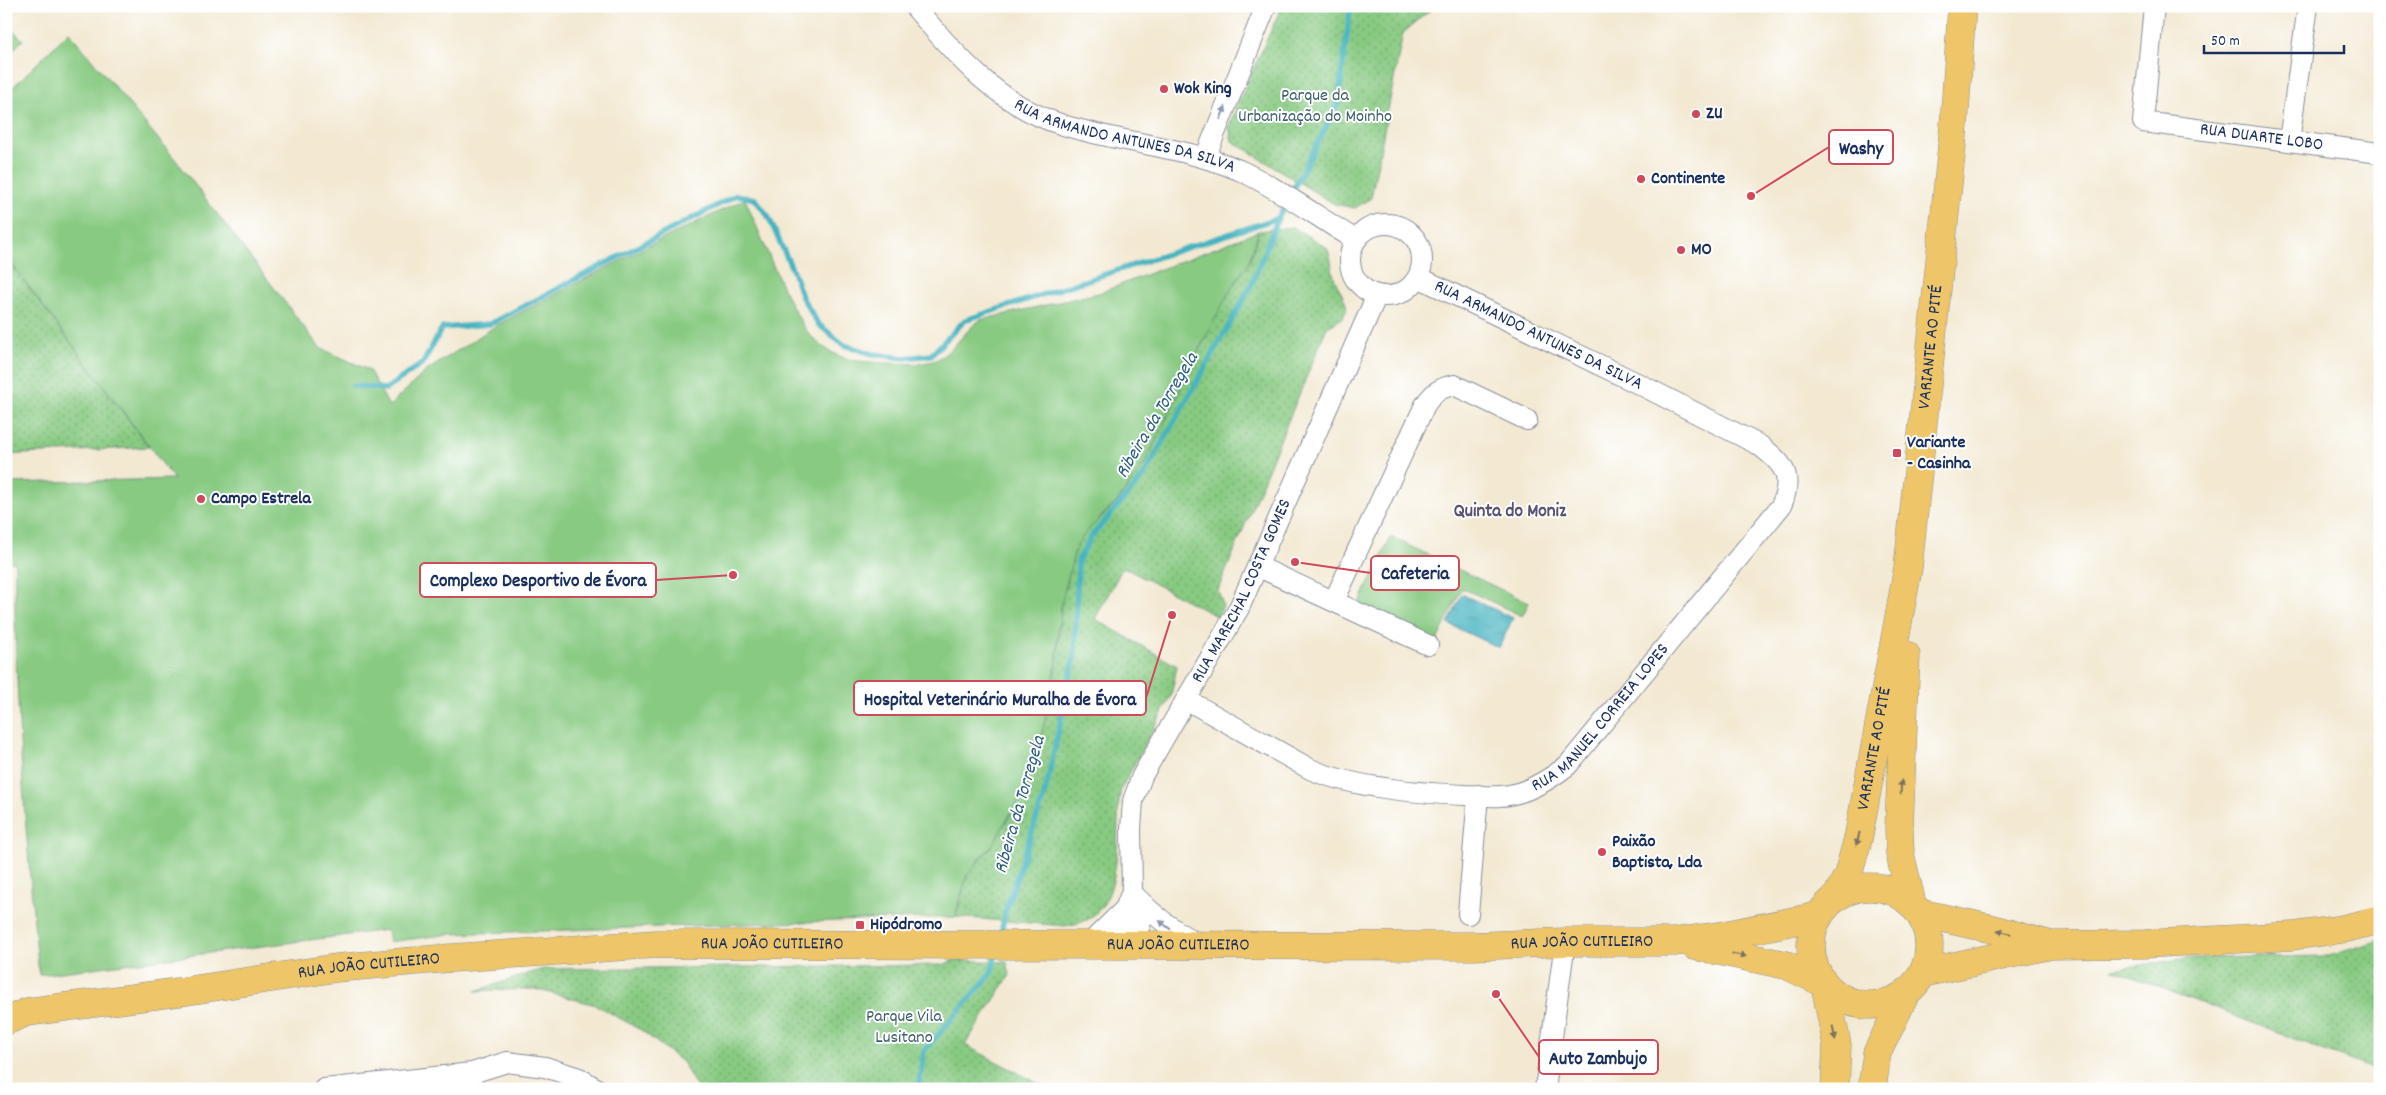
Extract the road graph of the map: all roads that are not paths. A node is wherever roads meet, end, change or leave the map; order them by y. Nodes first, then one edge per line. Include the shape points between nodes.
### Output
1 (914, 6) edge
2 (1266, 6) edge
3 (1962, 6) edge
4 (1974, 6) edge
5 (2154, 6) edge
6 (2308, 6) edge
7 (1954, 126) junction
8 (2289, 141) junction
9 (2380, 152) edge
10 (1205, 158) junction
11 (1356, 240) junction
12 (1418, 277) junction
13 (1377, 295) junction
14 (1658, 394) joint
15 (1527, 420) dead end
16 (1259, 566) junction
17 (1908, 568) junction
18 (1334, 601) junction
19 (1428, 645) dead end
20 (1187, 700) junction
21 (1478, 796) junction
22 (1131, 899) junction
23 (1827, 907) junction
24 (1915, 909) junction
25 (1468, 914) dead end
26 (2380, 920) edge
27 (1564, 942) junction
28 (1674, 942) junction
29 (1200, 945) junction
30 (2051, 945) junction
31 (1087, 946) junction
32 (1127, 946) junction
33 (1923, 973) junction
34 (1824, 983) junction
35 (1905, 994) junction
36 (13, 1013) edge
37 (473, 1081) edge
38 (335, 1088) edge
39 (597, 1089) edge
40 (1545, 1089) edge
41 (1835, 1089) edge
42 (1872, 1089) edge

1 - 10 street, RUA ARMANDO ANTUNES DA SILVA via 966,66 995,90 1030,111 1062,125
10 -> 2 street
3 - 7 main road, VARIANTE AO PITÉ
4 - 7 main road, VARIANTE AO PITÉ
5 - 8 street, RUA DUARTE LOBO via 2143,122
6 - 8 street
7 - 17 main road, VARIANTE AO PITÉ
8 - 9 street, RUA DUARTE LOBO
10 - 11 street, RUA ARMANDO ANTUNES DA SILVA via 1239,170
11 - 12 street via 1366,230 1380,224 1395,224 1410,232 1420,245 1423,261
11 - 13 street via 1351,266 1356,279
12 - 13 street via 1405,291 1396,295
12 - 14 street, RUA ARMANDO ANTUNES DA SILVA
13 - 16 street, RUA MARECHAL COSTA GOMES
14 - 21 street, RUA MANUEL CORREIA LOPES via 1759,446 1774,457 1788,480 1781,506 1568,765 1553,777 1515,793
15 - 18 street via 1454,385 1441,387 1432,394
16 - 18 street
16 - 20 street, RUA MARECHAL COSTA GOMES
17 -> 23 main road, VARIANTE AO PITÉ via 1858,839 1848,875
24 -> 17 main road, VARIANTE AO PITÉ via 1900,854 1899,828
18 - 19 street
20 - 21 street, RUA MANUEL CORREIA LOPES via 1331,778
20 - 22 street, RUA MARECHAL COSTA GOMES via 1142,776 1133,801
21 - 25 street
29 -> 22 street via 1173,931
22 - 31 street
22 - 32 street, RUA MARECHAL COSTA GOMES via 1142,914 1139,932
23 - 24 main road via 1859,889 1883,888 1899,894
23 - 28 main road, RUA JOÃO CUTILEIRO via 1720,936
23 - 34 main road via 1812,932 1811,949 1814,966
30 -> 24 main road
24 - 33 main road via 1926,927 1929,942
26 - 30 main road via 2293,936
27 - 28 main road, RUA JOÃO CUTILEIRO
27 - 29 main road, RUA JOÃO CUTILEIRO via 1474,946
27 - 40 street
28 -> 34 main road, RUA JOÃO CUTILEIRO via 1786,965
29 - 32 main road, RUA JOÃO CUTILEIRO
30 - 33 main road
31 - 32 main road, RUA JOÃO CUTILEIRO
31 - 36 main road, RUA JOÃO CUTILEIRO via 656,944 336,968
33 - 35 main road
34 - 35 main road via 1838,996 1854,1004 1872,1006 1889,1003
34 -> 41 main road via 1837,1045
35 - 42 main road via 1877,1053
37 - 38 street
37 - 39 street via 507,1062 545,1067 579,1078

